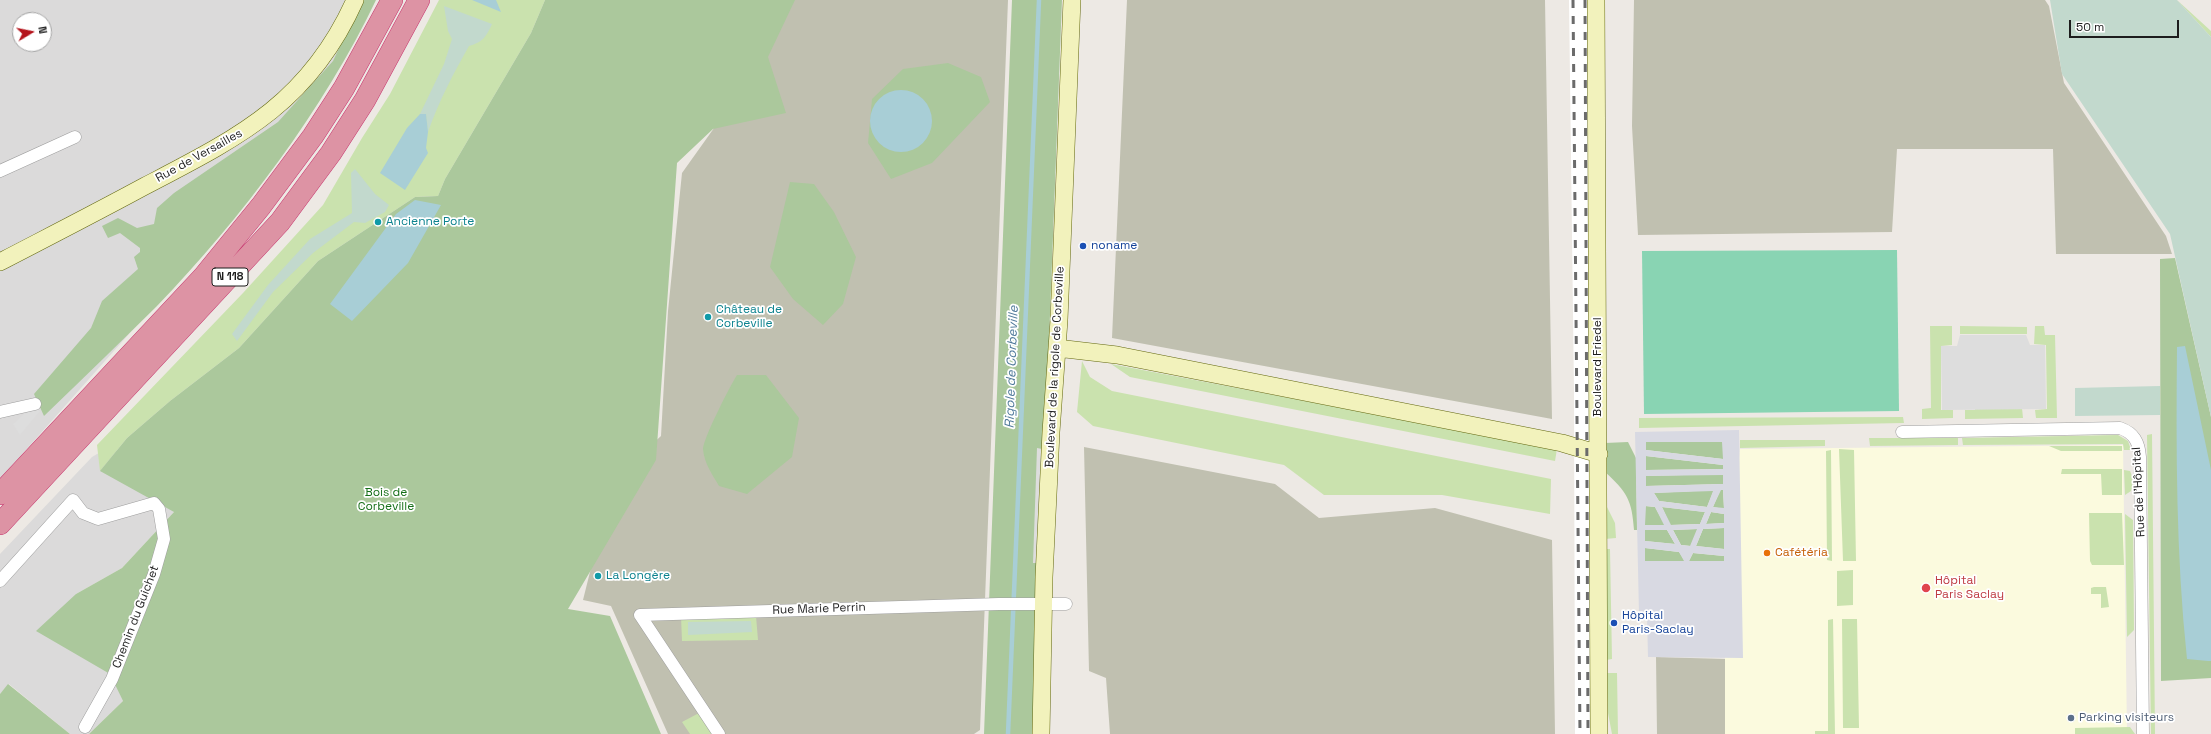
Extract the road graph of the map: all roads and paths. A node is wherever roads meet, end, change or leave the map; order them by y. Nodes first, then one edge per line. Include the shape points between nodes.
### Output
1 (355, 0) edge
2 (392, 0) edge
3 (419, 0) edge
4 (1072, 0) edge
5 (1596, 0) edge
6 (75, 137) dead end
7 (0, 171) edge
8 (0, 262) edge
9 (1057, 348) junction
10 (35, 404) dead end
11 (0, 412) edge
12 (1902, 432) dead end
13 (1599, 454) junction
14 (0, 494) edge
15 (0, 524) edge
16 (0, 581) edge
17 (1043, 604) junction
18 (1066, 604) dead end
19 (85, 727) dead end
20 (718, 734) edge
21 (1041, 734) edge
22 (1599, 734) edge
23 (2143, 734) edge

1 - 8 street, Rue de Versailles via 338,34 324,54 290,95 248,130 196,160
2 - 14 highway, N 118 via 344,88 313,136 261,206 204,276
3 - 15 highway, N 118 via 365,100 330,154 280,222
4 - 9 street, Boulevard de la rigole de Corbeville
5 - 13 street, Boulevard Friedel
6 - 7 street
9 - 13 street via 1117,355 1556,442
9 - 17 street, Boulevard de la rigole de Corbeville
10 - 11 street
12 - 23 street, Rue de l'Hôpital via 2120,428 2130,431 2136,439 2140,457
13 - 22 street, Boulevard Friedel
16 - 19 street, Chemin du Guichet via 73,500 83,513 98,519 154,503 159,509 164,539 154,574 112,679
17 - 18 street, Rue Marie Perrin
17 - 20 street, Rue Marie Perrin via 640,615
17 - 21 street, Boulevard de la rigole de Corbeville

